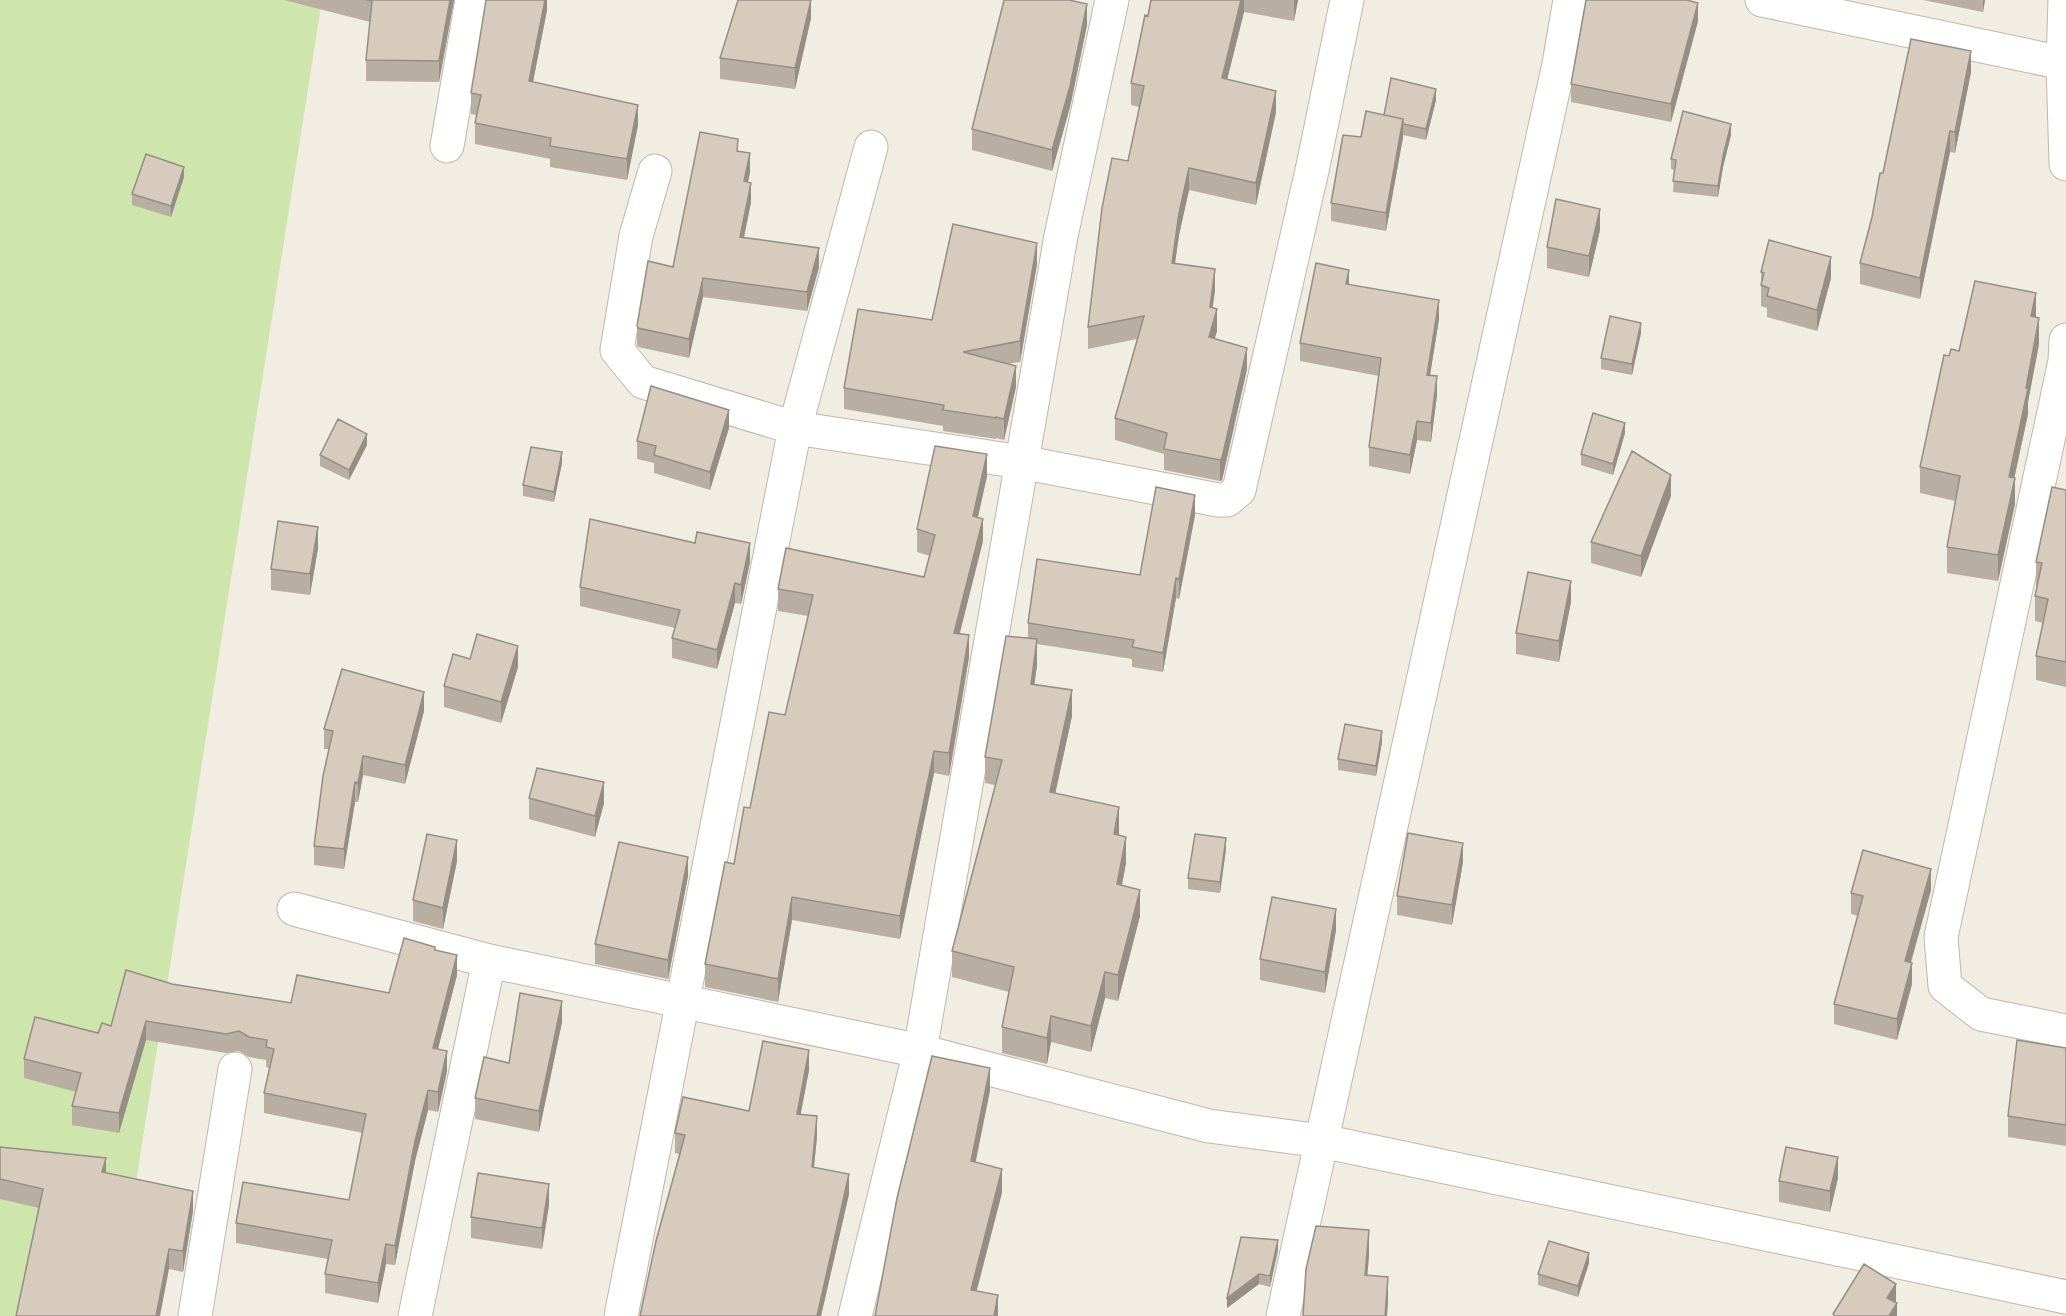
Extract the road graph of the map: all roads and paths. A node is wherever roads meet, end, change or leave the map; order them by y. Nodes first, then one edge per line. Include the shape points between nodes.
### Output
1 (472, 0) edge
2 (1112, 0) edge
3 (1347, 0) edge
4 (1570, 0) edge
5 (2065, 0) edge
6 (1780, 2) edge
7 (2063, 63) junction
8 (447, 146) dead end
9 (871, 147) dead end
10 (2066, 164) edge
11 (655, 171) dead end
12 (2066, 340) edge
13 (2066, 361) edge
14 (795, 428) junction
15 (1021, 462) junction
16 (294, 909) dead end
17 (489, 961) junction
18 (683, 1002) junction
19 (2066, 1031) edge
20 (920, 1051) junction
21 (235, 1069) dead end
22 (1322, 1141) junction
23 (2066, 1297) edge
24 (195, 1316) edge
25 (415, 1316) edge
26 (621, 1316) edge
27 (855, 1316) edge
28 (1283, 1316) edge

1 - 8 street
2 - 15 street via 1061,236
3 - 15 street via 1239,490 1227,500 1218,500
4 - 22 street
5 - 7 street
6 - 7 street
7 - 10 street
9 - 14 street
11 - 14 street via 636,236 617,350 643,382
12 - 13 street
13 - 19 street via 1941,937 1945,986 1981,1014
14 - 15 street
14 - 18 street
15 - 20 street
16 - 17 street
17 - 18 street
17 - 25 street
18 - 20 street
18 - 26 street
20 - 22 street via 1209,1126
20 - 27 street
21 - 24 street
22 - 23 street
22 - 28 street

